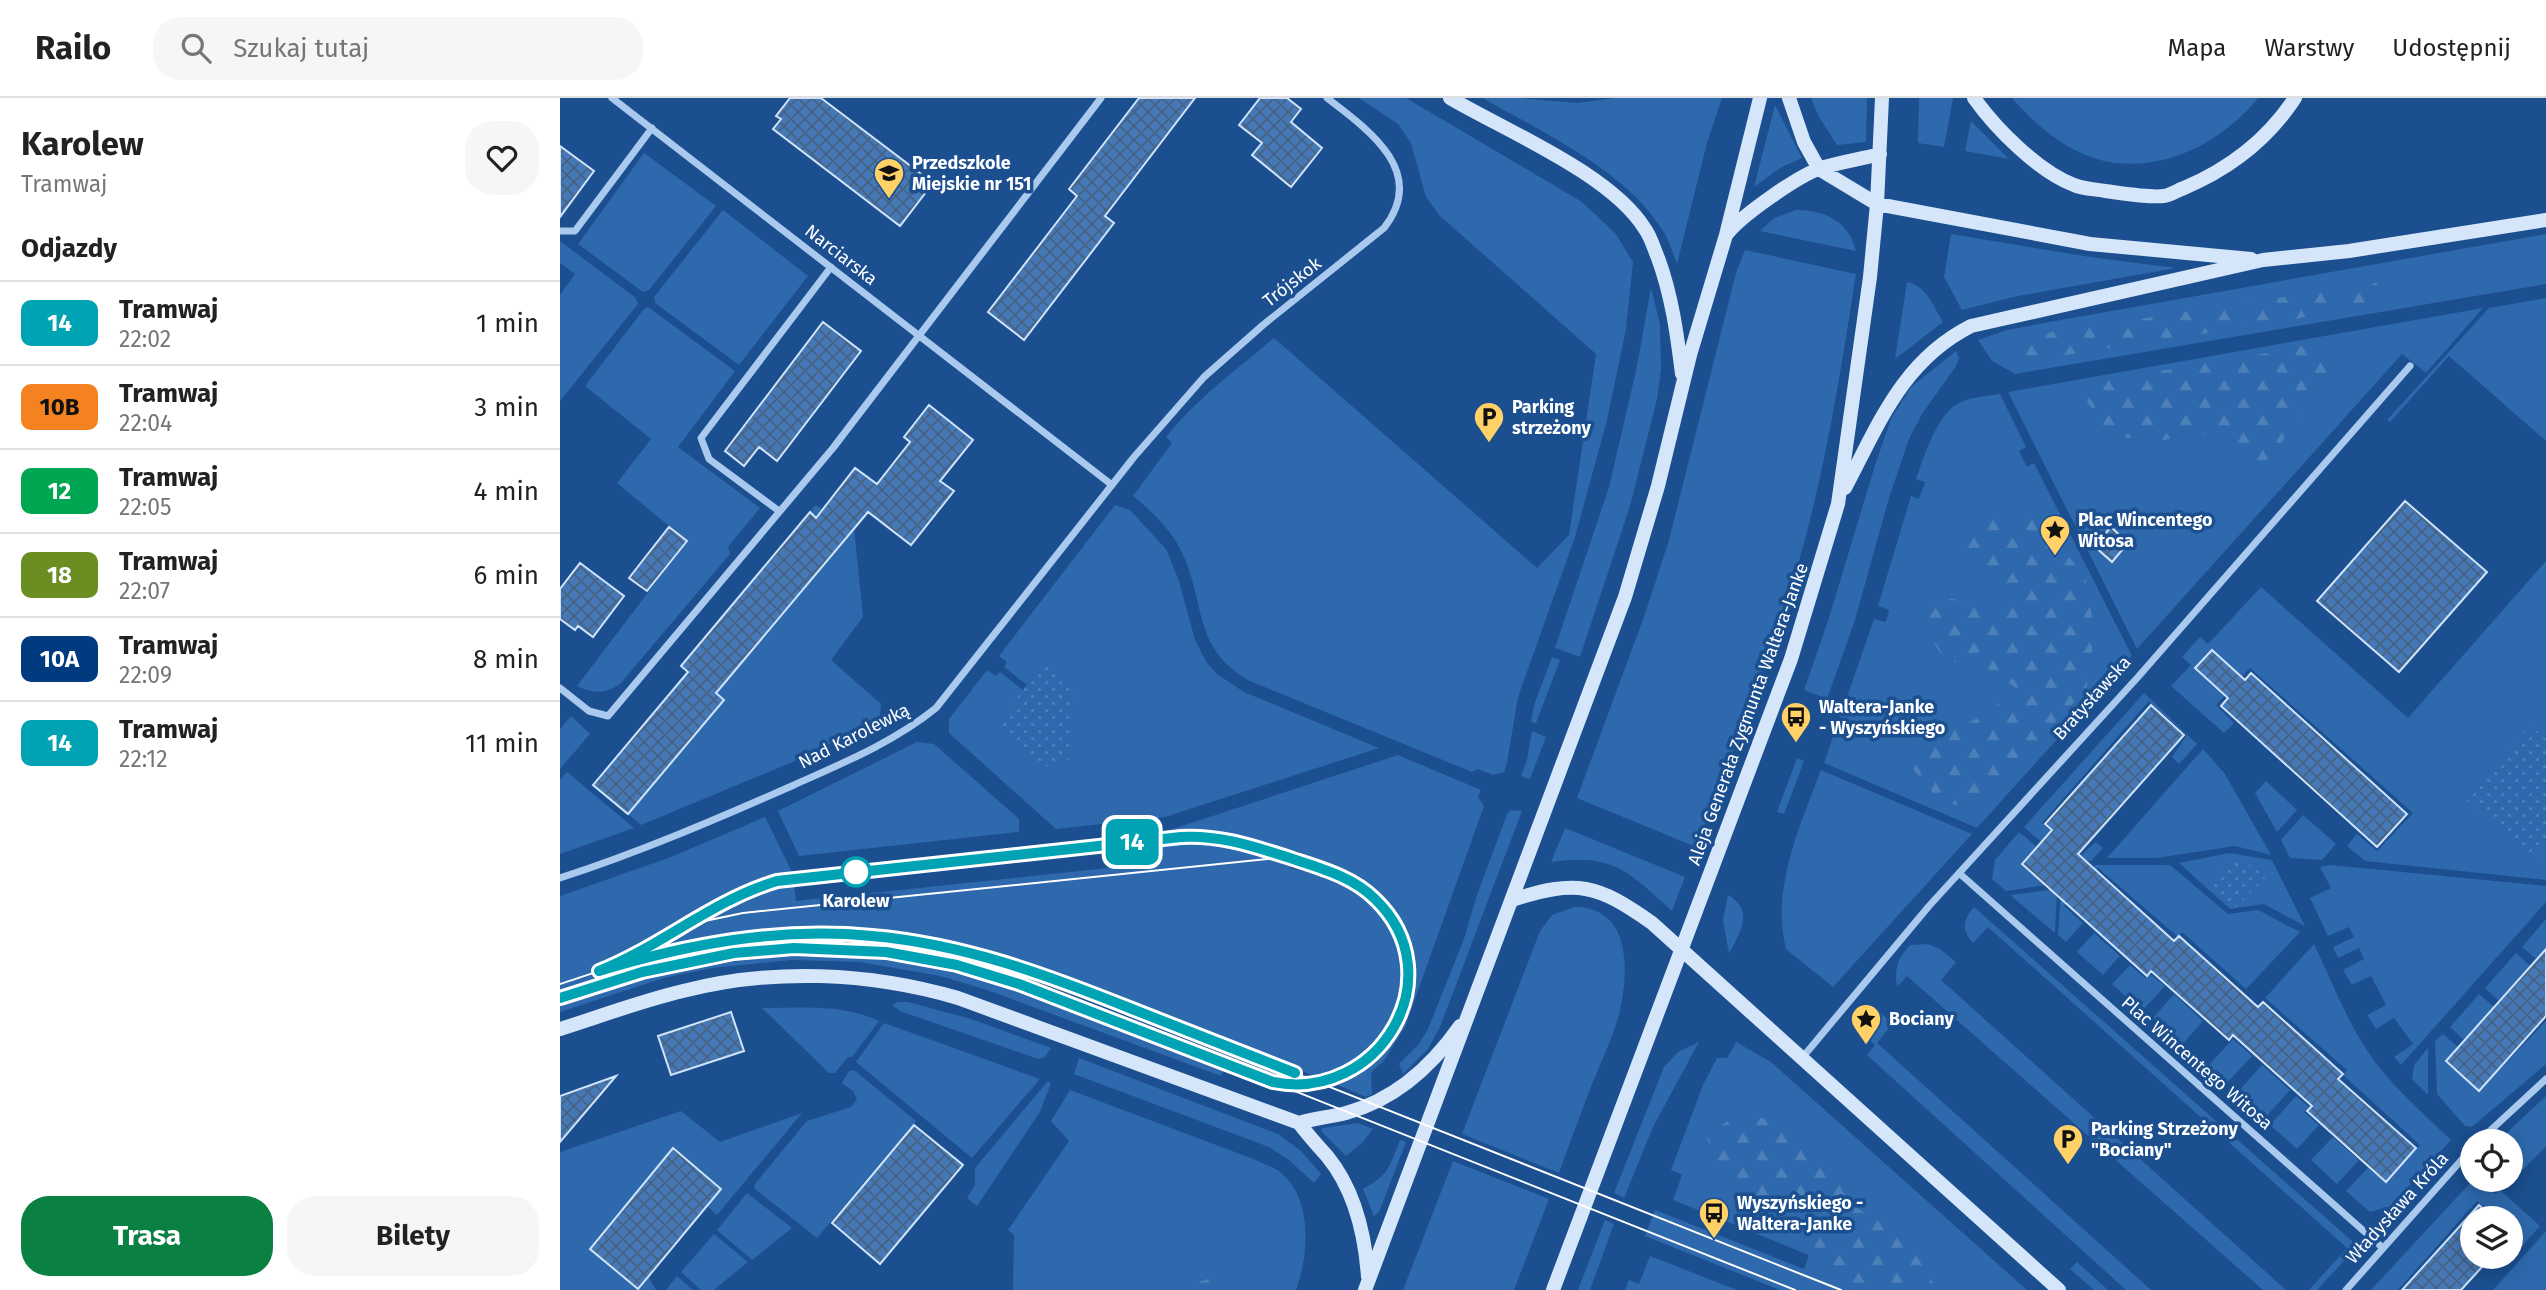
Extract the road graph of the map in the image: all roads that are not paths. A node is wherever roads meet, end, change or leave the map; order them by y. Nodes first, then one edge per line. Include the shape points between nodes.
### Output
1 (612, 98) edge
2 (1101, 98) edge
3 (1326, 98) edge
4 (1450, 98) edge
5 (1760, 98) edge
6 (1789, 98) edge
7 (1882, 98) edge
8 (1974, 98) edge
9 (2295, 98) edge
10 (652, 128) junction
11 (1880, 154) junction
12 (1819, 169) junction
13 (1877, 204) junction
14 (2546, 220) edge
15 (560, 231) edge
16 (1726, 235) junction
17 (2263, 260) junction
18 (831, 267) junction
19 (919, 335) junction
20 (2410, 366) dead end
21 (1683, 382) junction
22 (1112, 485) junction
23 (1840, 499) junction
24 (779, 511) junction
25 (560, 688) edge
26 (1959, 873) junction
27 (560, 878) edge
28 (1512, 901) junction
29 (1682, 949) junction
30 (1472, 1008) junction
31 (560, 1029) edge
32 (1802, 1058) junction
33 (2546, 1079) edge
34 (1299, 1123) junction
35 (2492, 1129) edge
36 (2460, 1162) edge
37 (2383, 1248) junction
38 (1367, 1286) edge
39 (1553, 1290) edge
40 (2059, 1290) edge
41 (2346, 1290) edge

1 - 10 street, Narciarska
2 - 19 street
3 - 22 street, Trójskok via 1383,146 1400,184 1393,216 1375,236 1204,376
4 - 21 main road via 1602,186 1646,229 1674,312
5 - 16 main road
6 - 12 main road
7 - 11 main road, Aleja Generała Zygmunta Waltera-Janke
8 - 9 main road via 2011,141 2074,186 2164,195 2210,177 2246,152
10 - 15 street via 575,232
10 - 18 street, Narciarska
11 - 12 main road
11 - 13 main road, Aleja Generała Zygmunta Waltera-Janke
12 - 13 main road
12 - 16 main road via 1771,197
13 - 17 main road via 2090,244
13 - 23 main road, Aleja Generała Zygmunta Waltera-Janke
14 - 17 main road
16 - 21 main road
17 - 23 main road via 1960,331 1919,363 1900,386
18 - 19 street, Narciarska
18 - 24 street via 701,438 709,459
19 - 22 street, Narciarska
19 - 24 street
20 - 26 street, Bratysławska
21 - 28 main road via 1625,597
22 - 27 street, Nad Karolewką via 948,695 921,720 764,798
23 - 29 main road, Aleja Generała Zygmunta Waltera-Janke via 1791,659
24 - 25 street via 608,716 589,711
26 - 32 street, Bratysławska
26 - 37 street, Plac Wincentego Witosa
28 - 29 main road via 1548,888 1592,890 1631,908
28 - 30 main road
29 - 32 main road
29 - 39 main road, Aleja Generała Zygmunta Waltera-Janke
30 - 34 main road via 1441,1051 1399,1088 1361,1108
30 - 38 main road
31 - 34 main road via 705,986 788,976 859,978 958,998
32 - 40 main road
33 - 35 street
34 - 38 main road via 1327,1156 1350,1196 1363,1237
36 - 37 street, Władysława Króla
37 - 41 street, Władysława Króla

